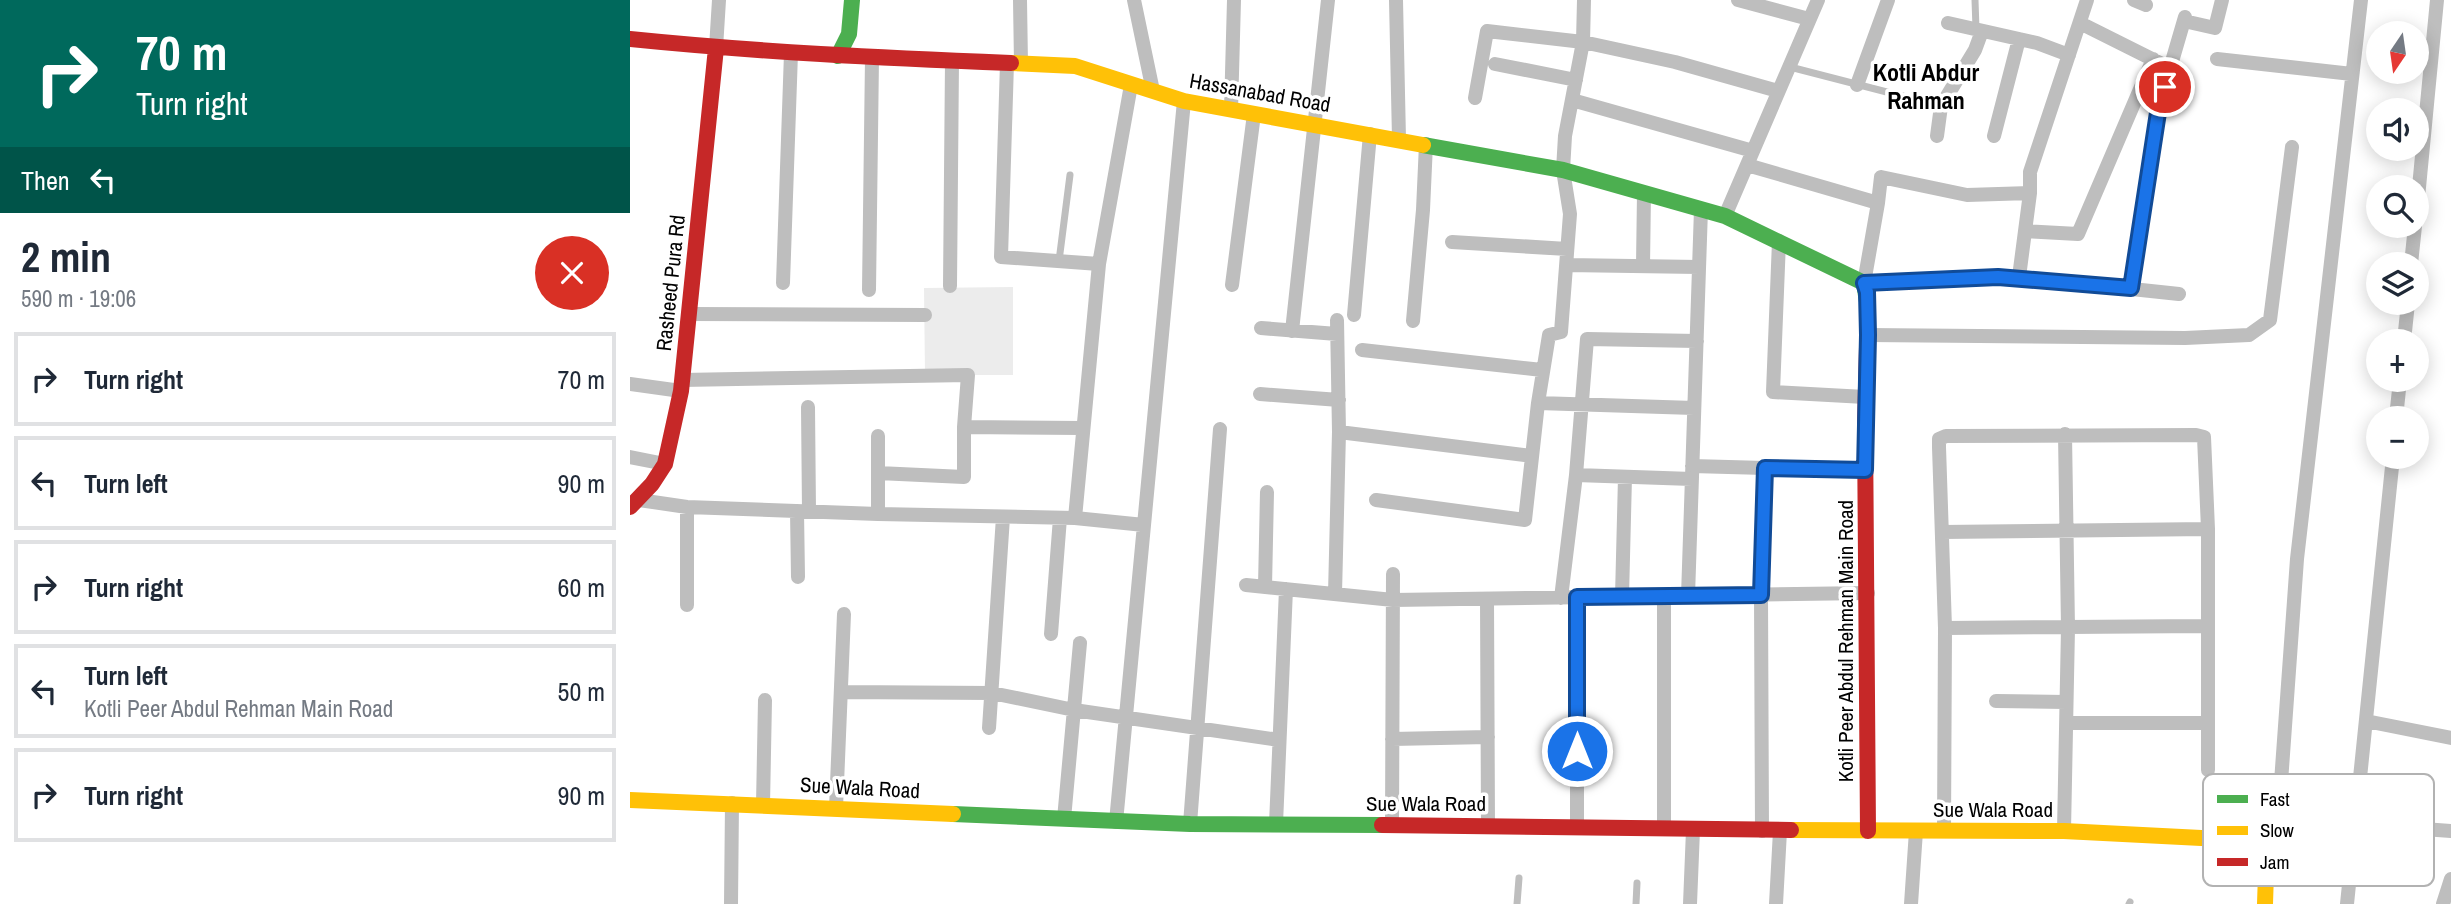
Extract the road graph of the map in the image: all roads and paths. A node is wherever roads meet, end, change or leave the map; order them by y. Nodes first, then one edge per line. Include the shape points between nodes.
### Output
1 (719, 0) edge
2 (852, 0) edge
3 (1020, 0) edge
4 (1134, 0) edge
5 (1234, 0) edge
6 (1328, 0) edge
7 (1396, 0) edge
8 (1584, 0) edge
9 (1738, 0) edge
10 (1818, 0) edge
11 (1888, 0) edge
12 (1975, 0) edge
13 (2087, 0) edge
14 (2222, 0) edge
15 (2361, 0) edge
16 (2437, 0) edge
17 (1810, 19) junction
18 (1948, 23) dead end
19 (2080, 23) junction
20 (1979, 30) junction
21 (630, 39) edge
22 (2019, 39) junction
23 (1583, 41) junction
24 (716, 48) junction
25 (791, 53) junction
26 (2069, 55) junction
27 (838, 56) junction
28 (872, 58) junction
29 (2153, 59) junction
30 (2217, 59) dead end
31 (952, 61) junction
32 (1014, 64) junction
33 (1495, 64) dead end
34 (1789, 67) junction
35 (2170, 68) junction
36 (2352, 74) junction
37 (1576, 80) junction
38 (1131, 85) junction
39 (1857, 85) junction
40 (1153, 91) junction
41 (1779, 91) junction
42 (1475, 98) dead end
43 (1573, 100) junction
44 (1184, 102) junction
45 (1941, 106) junction
46 (1231, 110) junction
47 (1254, 114) junction
48 (1315, 124) junction
49 (1370, 134) junction
50 (1937, 136) dead end
51 (1994, 136) dead end
52 (1399, 139) junction
53 (1426, 144) junction
54 (2292, 147) dead end
55 (1750, 158) junction
56 (1563, 170) junction
57 (2420, 175) edge
58 (1070, 176) dead end
59 (1644, 193) junction
60 (2030, 193) junction
61 (1878, 203) junction
62 (1701, 209) junction
63 (1725, 215) junction
64 (2025, 231) junction
65 (1779, 241) junction
66 (1452, 242) dead end
67 (1567, 249) junction
68 (1059, 261) junction
69 (1099, 264) junction
70 (1566, 265) junction
71 (1643, 266) junction
72 (1699, 267) junction
73 (2019, 277) junction
74 (783, 283) dead end
75 (1864, 283) junction
76 (1232, 285) dead end
77 (950, 286) dead end
78 (2131, 288) junction
79 (869, 290) dead end
80 (2179, 294) dead end
81 (689, 314) junction
82 (925, 315) dead end
83 (1354, 315) dead end
84 (1413, 321) dead end
85 (1261, 328) dead end
86 (1292, 331) junction
87 (1868, 335) junction
88 (1697, 341) junction
89 (1362, 350) dead end
90 (1542, 370) junction
91 (630, 384) edge
92 (682, 385) junction
93 (1260, 394) dead end
94 (1866, 397) junction
95 (1339, 400) junction
96 (1538, 403) junction
97 (1581, 404) junction
98 (808, 407) dead end
99 (1694, 408) junction
100 (964, 427) junction
101 (1082, 428) junction
102 (1220, 429) dead end
103 (1339, 432) junction
104 (2065, 434) junction
105 (878, 436) dead end
106 (1532, 456) junction
107 (630, 457) edge
108 (665, 464) junction
109 (1765, 468) junction
110 (2392, 469) edge
111 (1865, 470) junction
112 (878, 473) junction
113 (1692, 473) junction
114 (1576, 475) junction
115 (1625, 477) junction
116 (1268, 492) dead end
117 (1376, 500) dead end
118 (634, 504) edge
119 (687, 507) junction
120 (803, 511) junction
121 (878, 514) junction
122 (1003, 517) junction
123 (1060, 517) junction
124 (1075, 518) junction
125 (1144, 525) junction
126 (2208, 529) junction
127 (2067, 530) junction
128 (1942, 532) junction
129 (1393, 574) dead end
130 (798, 577) dead end
131 (1246, 585) dead end
132 (1265, 587) junction
133 (1286, 589) junction
134 (1868, 593) junction
135 (1335, 594) junction
136 (1761, 595) junction
137 (1664, 596) junction
138 (1688, 596) junction
139 (1577, 597) junction
140 (1622, 597) junction
141 (1560, 598) junction
142 (1487, 599) junction
143 (1393, 600) junction
144 (687, 605) dead end
145 (844, 614) dead end
146 (2206, 626) junction
147 (1945, 628) junction
148 (2068, 628) junction
149 (1051, 634) dead end
150 (1080, 643) dead end
151 (841, 692) junction
152 (992, 693) junction
153 (765, 700) dead end
154 (1996, 701) dead end
155 (2066, 702) junction
156 (1074, 710) junction
157 (1126, 717) junction
158 (2366, 721) junction
159 (2066, 723) junction
160 (2208, 723) junction
161 (989, 727) dead end
162 (1198, 727) junction
163 (1488, 737) junction
164 (2451, 738) edge
165 (1392, 739) junction
166 (1279, 740) junction
167 (2208, 770) dead end
168 (2282, 774) edge
169 (2361, 774) edge
170 (630, 800) edge
171 (732, 803) junction
172 (763, 805) junction
173 (836, 808) junction
174 (1064, 819) junction
175 (1116, 822) junction
176 (1190, 824) junction
177 (1276, 824) junction
178 (1392, 825) junction
179 (1488, 825) junction
180 (1577, 827) junction
181 (1664, 829) junction
182 (1693, 830) junction
183 (1762, 831) junction
184 (1780, 831) junction
185 (1868, 831) junction
186 (1916, 831) junction
187 (1944, 831) junction
188 (2064, 831) junction
189 (2203, 838) edge
190 (1519, 878) dead end
191 (1637, 883) dead end
192 (2266, 886) edge
193 (2349, 886) edge
194 (731, 904) edge
195 (1517, 904) edge
196 (1636, 904) edge
197 (1690, 904) edge
198 (1776, 904) edge
199 (1911, 904) edge
200 (2265, 904) edge
201 (2347, 904) edge

1 - 24 street
2 - 27 street via 849,34
3 - 32 street
4 - 40 street
5 - 46 street
6 - 48 street
7 - 52 street
8 - 23 street
9 - 17 street
10 - 17 street
11 - 39 street
12 - 20 lane
13 - 19 street
14 - 35 street via 2215,27 2185,19
15 - 36 street
16 - 57 street
17 - 34 street
18 - 20 street
19 - 26 street
19 - 29 street
20 - 22 street
20 - 45 street via 1976,50
21 - 24 street, Hassanabad Road
22 - 26 street
22 - 51 street
23 - 37 street
23 - 41 street
23 - 42 street via 1487,31
24 - 25 street, Hassanabad Road
24 - 81 street, Rasheed Pura Rd
25 - 27 street, Hassanabad Road
25 - 74 street
26 - 60 street via 2030,172
27 - 28 street, Hassanabad Road
28 - 31 street, Hassanabad Road
28 - 79 street
29 - 35 street
29 - 64 street via 2078,234
30 - 36 street
31 - 32 street, Hassanabad Road
31 - 77 street
32 - 38 street, Hassanabad Road via 1075,66
32 - 68 street via 1001,257
33 - 37 street
34 - 39 lane
34 - 41 street
35 - 78 street via 2159,106
36 - 168 street via 2297,559
37 - 43 street
38 - 40 street, Hassanabad Road
38 - 69 street
39 - 45 lane
40 - 44 street, Hassanabad Road
41 - 55 street
43 - 55 street
43 - 56 street via 1564,136
44 - 46 street, Hassanabad Road
44 - 125 street
45 - 50 street
46 - 47 street, Hassanabad Road
47 - 48 street, Hassanabad Road
47 - 76 street
48 - 49 street, Hassanabad Road
48 - 86 street
49 - 52 street, Hassanabad Road
49 - 83 street
52 - 53 street, Hassanabad Road
53 - 56 street, Hassanabad Road
53 - 84 street
54 - 87 street via 2270,320 2249,335
55 - 61 street
55 - 63 street
56 - 59 street, Hassanabad Road
56 - 67 street via 1570,214
58 - 68 lane
59 - 62 street, Hassanabad Road
59 - 71 street
60 - 61 street via 1967,195 1881,177
60 - 64 street
61 - 75 street
62 - 63 street, Hassanabad Road
62 - 72 street
63 - 65 street, Hassanabad Road
64 - 73 street
65 - 75 street, Hassanabad Road
65 - 94 street via 1773,392
66 - 67 street
67 - 70 street
68 - 69 street
69 - 101 street
70 - 71 street
70 - 90 street via 1561,332 1549,335
71 - 72 street
72 - 88 street
73 - 75 street
73 - 78 street
75 - 87 street, Kotli Peer Abdul Rehman Main Road
78 - 80 street
81 - 82 street
81 - 92 street, Rasheed Pura Rd
85 - 86 street
86 - 95 street via 1337,327
87 - 94 street, Kotli Peer Abdul Rehman Main Road
88 - 97 street via 1587,339
88 - 99 street
89 - 90 street
90 - 96 street
91 - 92 street
92 - 100 street via 968,375
92 - 108 street, Rasheed Pura Rd
93 - 95 street
94 - 111 street, Kotli Peer Abdul Rehman Main Road
95 - 103 street
96 - 97 street
96 - 106 street
97 - 99 street
97 - 114 street
98 - 120 street
99 - 113 street
100 - 101 street
100 - 112 street via 964,477
101 - 124 street
102 - 162 street
103 - 106 street
103 - 135 street
104 - 126 street via 2204,438
104 - 127 street
104 - 128 street via 1939,439
105 - 112 street
106 - 117 street via 1525,520
107 - 108 street
108 - 118 street, Rasheed Pura Rd
109 - 111 street
109 - 113 street
109 - 136 street
110 - 158 street
111 - 134 street, Kotli Peer Abdul Rehman Main Road
112 - 121 street
113 - 115 street
113 - 138 street
114 - 115 street
114 - 141 street
115 - 140 street
116 - 132 street
118 - 119 street
119 - 120 street
119 - 144 street
120 - 121 street
120 - 130 street
121 - 122 street
122 - 123 street
122 - 152 street
123 - 124 street
123 - 149 street
124 - 125 street
125 - 157 street
126 - 127 street
126 - 146 street
127 - 128 street
127 - 148 street
128 - 147 street
129 - 143 street
131 - 132 street
132 - 133 street
133 - 135 street
133 - 166 street
134 - 136 street
134 - 185 street, Kotli Peer Abdul Rehman Main Road
135 - 143 street
136 - 138 street
136 - 183 street
137 - 138 street
137 - 140 street
137 - 181 street
139 - 140 street
139 - 141 street
139 - 180 street
141 - 142 street
142 - 143 street
142 - 163 street
143 - 165 street
145 - 151 street
146 - 148 street
146 - 160 street
147 - 148 street
147 - 187 street
148 - 155 street
150 - 156 street
151 - 152 street
151 - 173 street
152 - 156 street
152 - 161 street
153 - 172 street
154 - 155 street
155 - 159 street
156 - 157 street
156 - 174 street
157 - 162 street
157 - 175 street
158 - 164 street
158 - 169 street
159 - 160 street
159 - 188 street
160 - 167 street
162 - 166 street
162 - 176 street
163 - 165 street
163 - 179 street
165 - 178 street
166 - 177 street
170 - 171 street, Sue Wala Road
171 - 172 street, Sue Wala Road
171 - 194 street
172 - 173 street, Sue Wala Road
173 - 174 street, Sue Wala Road
174 - 175 street, Sue Wala Road
175 - 176 street, Sue Wala Road
176 - 177 street, Sue Wala Road
177 - 178 street, Sue Wala Road
178 - 179 street, Sue Wala Road
179 - 180 street, Sue Wala Road
180 - 181 street, Sue Wala Road
181 - 182 street, Sue Wala Road
182 - 183 street, Sue Wala Road
182 - 197 street
183 - 184 street, Sue Wala Road
184 - 185 street, Sue Wala Road
184 - 198 street
185 - 186 street, Sue Wala Road
186 - 187 street, Sue Wala Road
186 - 199 street
187 - 188 street, Sue Wala Road
188 - 189 street, Sue Wala Road
190 - 195 lane
191 - 196 lane
192 - 200 street
193 - 201 street

